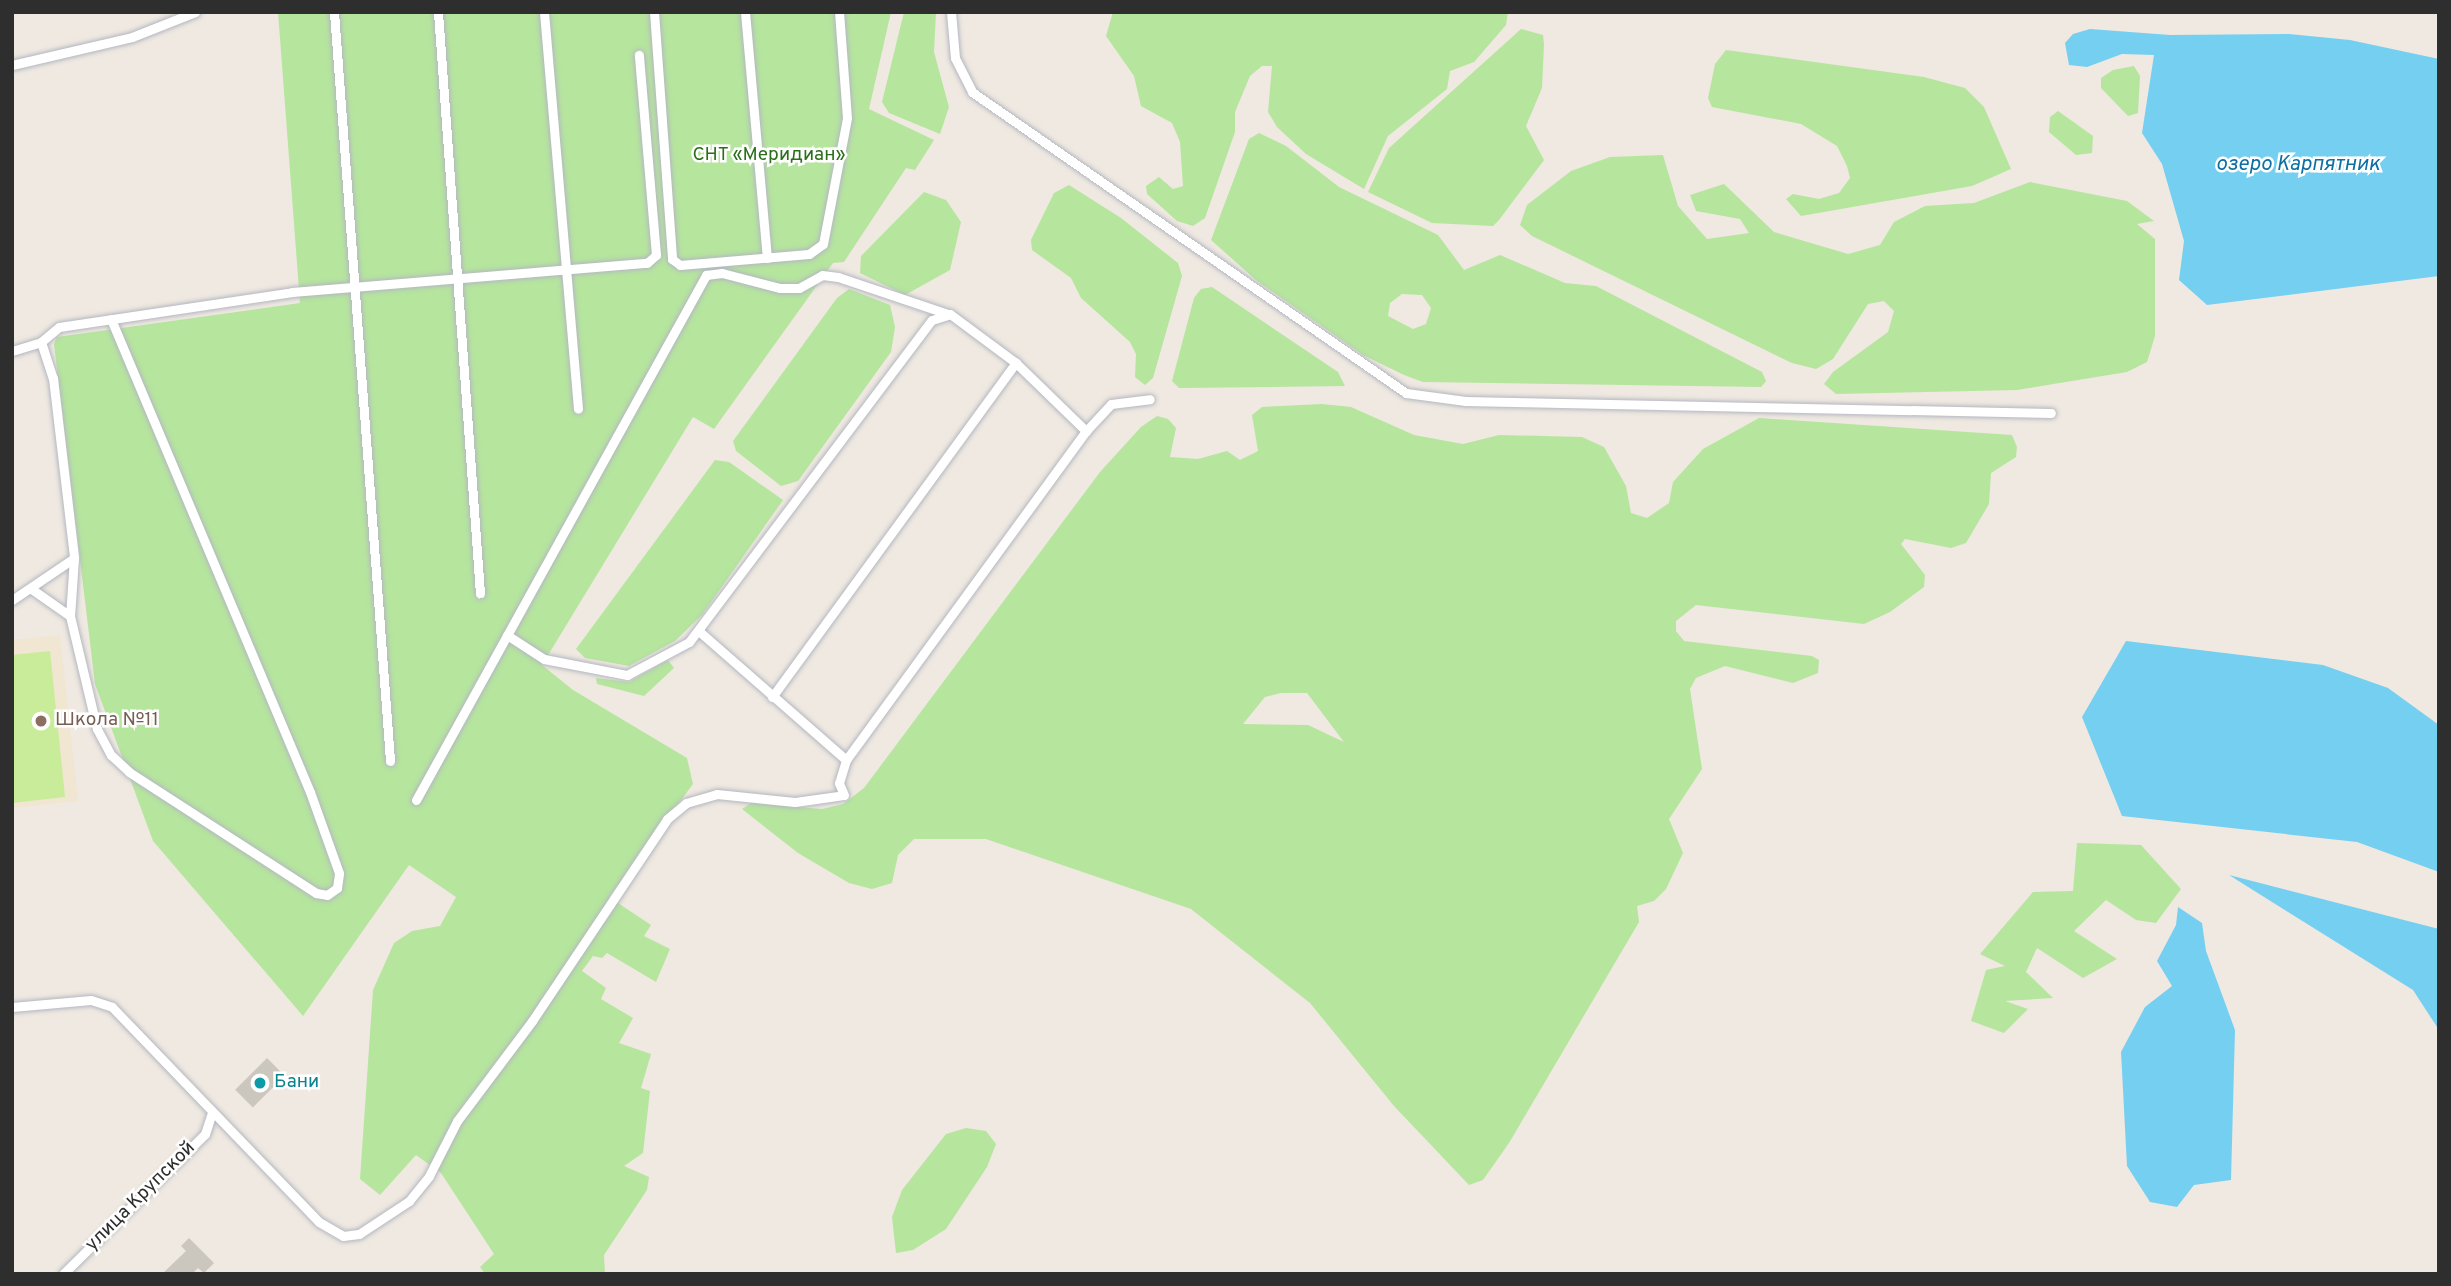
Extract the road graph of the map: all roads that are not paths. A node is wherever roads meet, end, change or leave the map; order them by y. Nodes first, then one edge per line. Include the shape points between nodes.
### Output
1 (195, 12) edge
2 (334, 12) edge
3 (438, 12) edge
4 (544, 12) edge
5 (654, 12) edge
6 (745, 12) edge
7 (839, 12) edge
8 (951, 12) edge
9 (639, 55) dead end
10 (12, 65) edge
11 (766, 258) junction
12 (566, 270) junction
13 (458, 279) junction
14 (353, 288) junction
15 (950, 314) junction
16 (111, 319) junction
17 (41, 342) junction
18 (12, 351) edge
19 (1016, 363) junction
20 (1150, 399) dead end
21 (578, 409) dead end
22 (2051, 413) dead end
23 (1086, 431) junction
24 (75, 558) junction
25 (33, 590) junction
26 (480, 593) dead end
27 (12, 600) edge
28 (70, 616) junction
29 (700, 632) junction
30 (507, 635) junction
31 (772, 697) junction
32 (846, 760) junction
33 (390, 761) dead end
34 (416, 800) dead end
35 (12, 1007) edge
36 (211, 1115) junction
37 (63, 1274) edge

1 - 10 street via 132,37
2 - 14 street
3 - 13 street
4 - 12 street
5 - 11 street via 674,262
6 - 11 street
7 - 11 street via 847,126 822,244 809,254
8 - 22 street via 955,58 972,92 1406,393 1465,401
9 - 12 street via 656,255 647,262
12 - 13 street
12 - 21 street
13 - 14 street
13 - 26 street
14 - 16 street
14 - 33 street
15 - 19 street
15 - 29 street via 932,320
15 - 30 street via 838,277 822,275 799,288 780,288 722,273 706,275
16 - 17 street via 60,327
16 - 28 street via 310,792 339,873 337,888 327,895 316,893 111,755 97,729
17 - 18 street
17 - 24 street via 53,378
19 - 23 street
19 - 31 street
20 - 23 street via 1111,404
23 - 32 street
24 - 25 street
24 - 28 street
25 - 27 street
25 - 28 street
29 - 30 street via 627,675 544,659
29 - 31 street
30 - 34 street
31 - 32 street
32 - 36 street via 839,782 844,794 834,798 795,802 717,794 686,803 667,819 532,1021 457,1121 429,1176 409,1201 359,1234 331,1232
35 - 36 street via 101,1001 200,1094
36 - 37 street, улица Крупской via 205,1134

